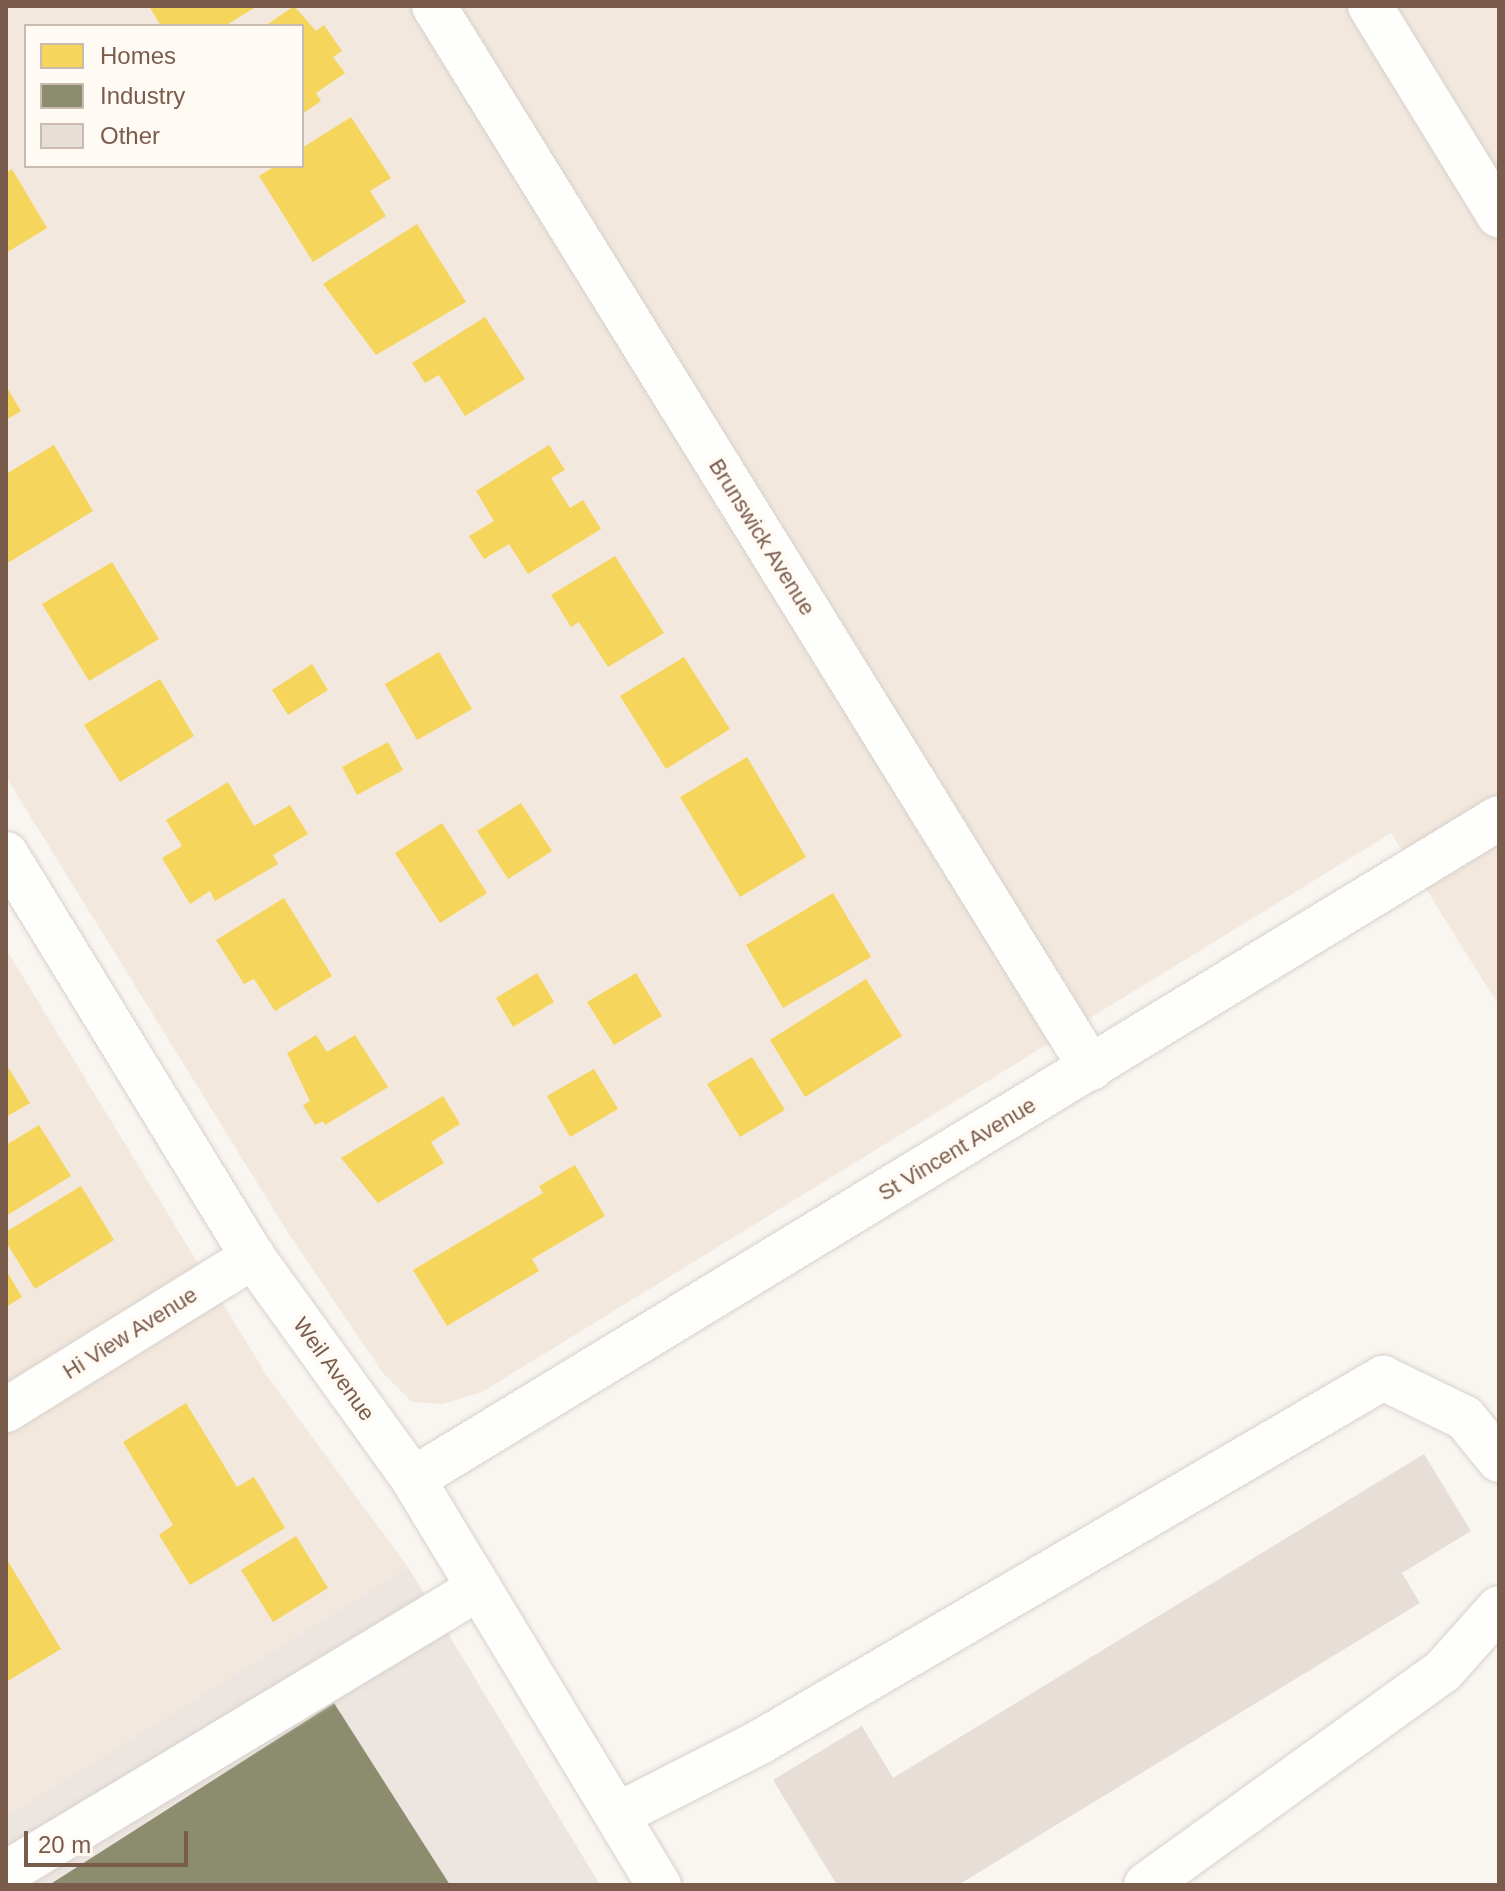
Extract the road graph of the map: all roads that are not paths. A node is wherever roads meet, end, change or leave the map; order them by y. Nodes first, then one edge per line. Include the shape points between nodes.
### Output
1 (434, 6) edge
2 (1370, 6) edge
3 (1499, 216) edge
4 (1499, 818) edge
5 (6, 854) edge
6 (1091, 1068) junction
7 (253, 1257) junction
8 (6, 1410) edge
9 (1499, 1460) edge
10 (413, 1479) junction
11 (479, 1588) junction
12 (1499, 1608) edge
13 (617, 1815) junction
14 (6, 1873) edge
15 (657, 1884) edge
16 (1146, 1885) edge

1 - 6 street, Brunswick Avenue
2 - 3 street
4 - 6 street, St Vincent Avenue
5 - 7 street, Weil Avenue
6 - 10 street, St Vincent Avenue
7 - 8 street, Hi View Avenue
7 - 10 street, Weil Avenue
9 - 13 street via 1465,1418 1383,1378 760,1742
10 - 11 street, Weil Avenue
11 - 13 street, Weil Avenue
11 - 14 street
12 - 16 street via 1443,1671
13 - 15 street, Weil Avenue

